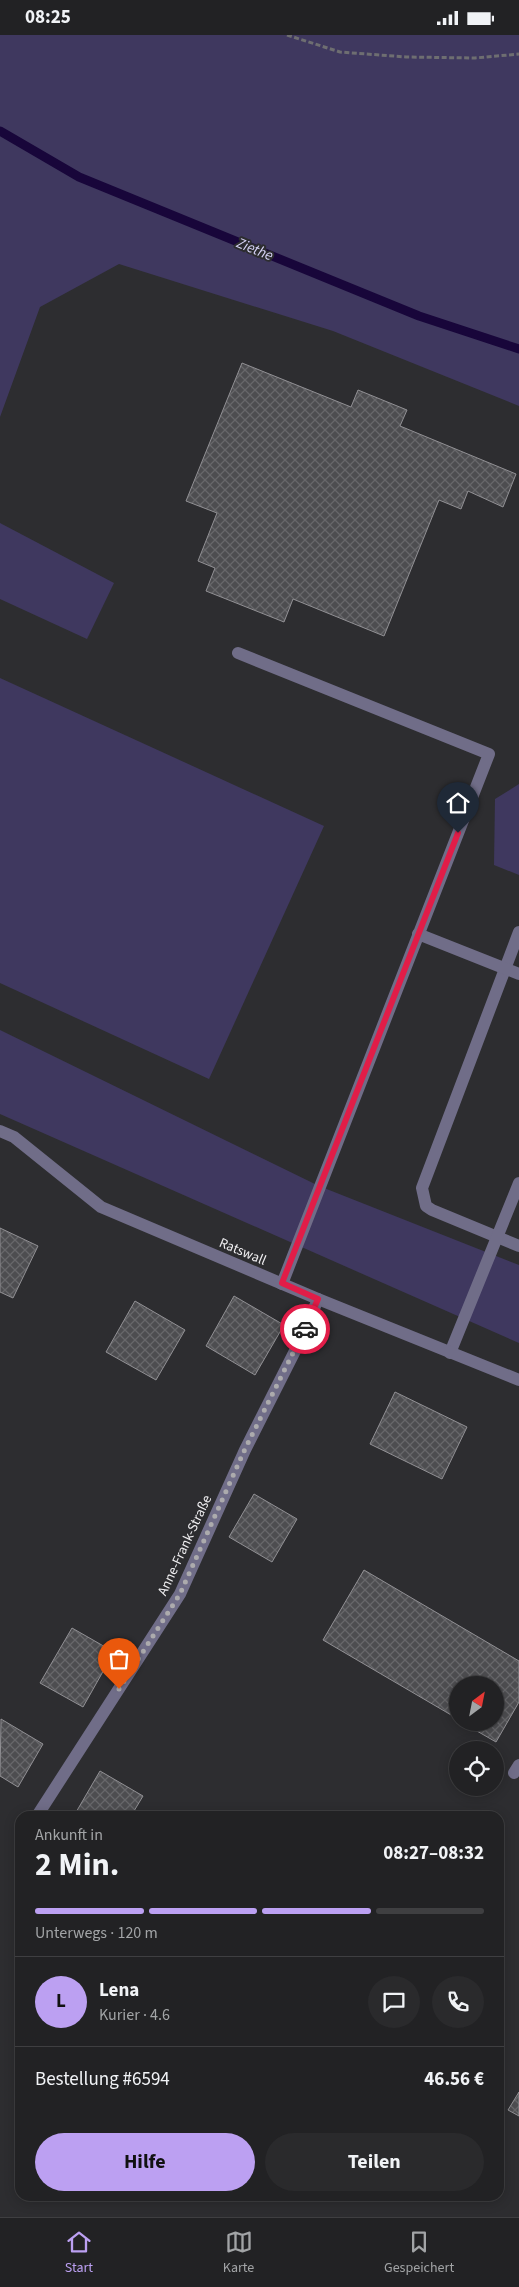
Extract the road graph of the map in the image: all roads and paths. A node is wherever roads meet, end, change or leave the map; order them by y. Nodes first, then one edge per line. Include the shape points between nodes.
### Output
1 (287, 35) edge
2 (519, 54) edge
3 (238, 653) dead end
4 (519, 932) edge
5 (418, 933) junction
6 (506, 968) junction
7 (519, 973) edge
8 (0, 1131) edge
9 (519, 1183) edge
10 (499, 1238) junction
11 (519, 1246) edge
12 (282, 1283) junction
13 (318, 1299) junction
14 (450, 1353) junction
15 (519, 1380) edge
16 (40, 1811) edge

1 - 2 path via 340,53 475,58
3 - 5 street via 489,755
4 - 6 street
5 - 6 street
5 - 12 street
6 - 7 street
6 - 10 street via 422,1188 426,1206 432,1210
8 - 12 street, Ratswall via 14,1137 101,1207
9 - 10 street
10 - 11 street
10 - 14 street
12 - 13 street, Ratswall
13 - 14 street, Ratswall
13 - 16 street, Anne-Frank-Straße via 245,1449 180,1594
14 - 15 street, Ratswall

